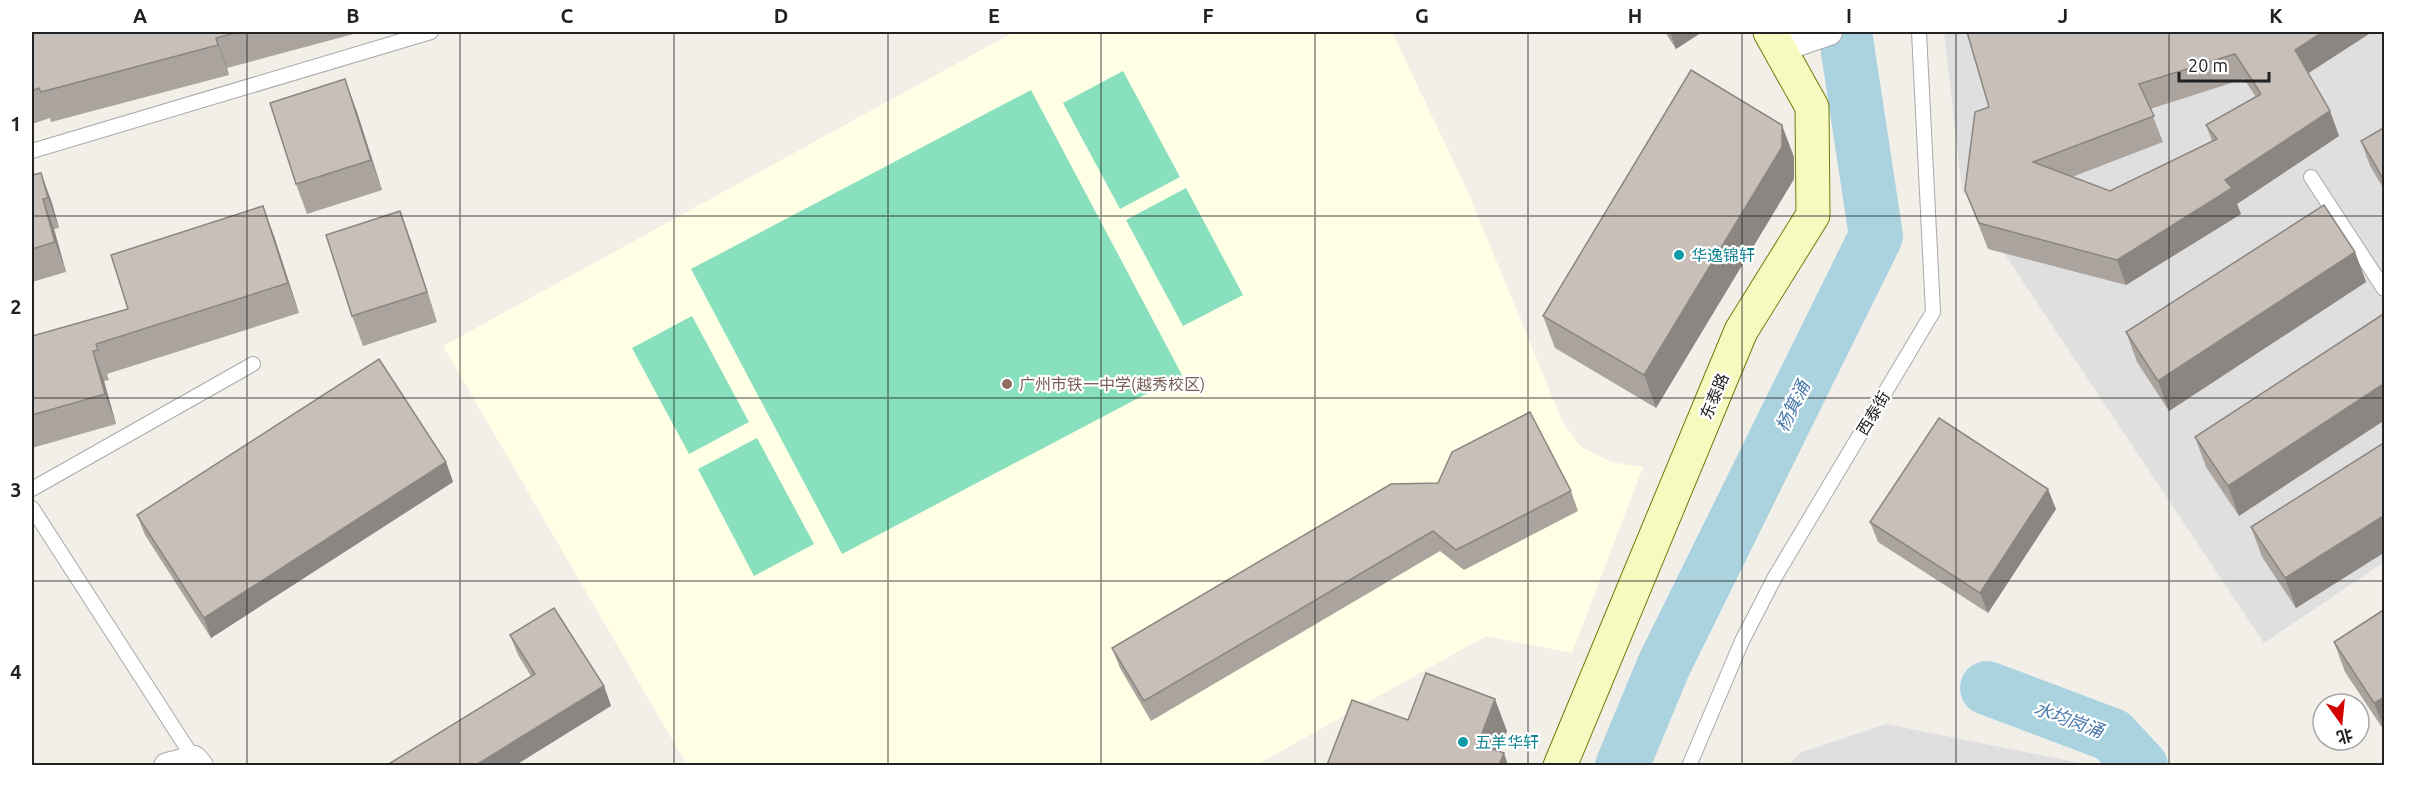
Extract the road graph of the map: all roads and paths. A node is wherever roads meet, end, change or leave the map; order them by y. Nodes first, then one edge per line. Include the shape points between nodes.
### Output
1 (431, 32) edge
2 (1827, 32) edge
3 (1919, 32) edge
4 (1775, 40) edge
5 (32, 151) edge
6 (2311, 177) dead end
7 (2385, 289) edge
8 (253, 364) dead end
9 (32, 489) edge
10 (32, 508) edge
11 (197, 762) edge
12 (167, 765) edge
13 (1560, 765) edge
14 (1689, 765) edge

1 - 5 lane
2 - 4 street
3 - 14 lane, 西泰街 via 1933,312 1775,578 1742,641
4 - 13 street, 东泰路 via 1812,108 1812,215 1741,331
6 - 7 lane
8 - 9 lane
10 - 11 lane
11 - 12 street

